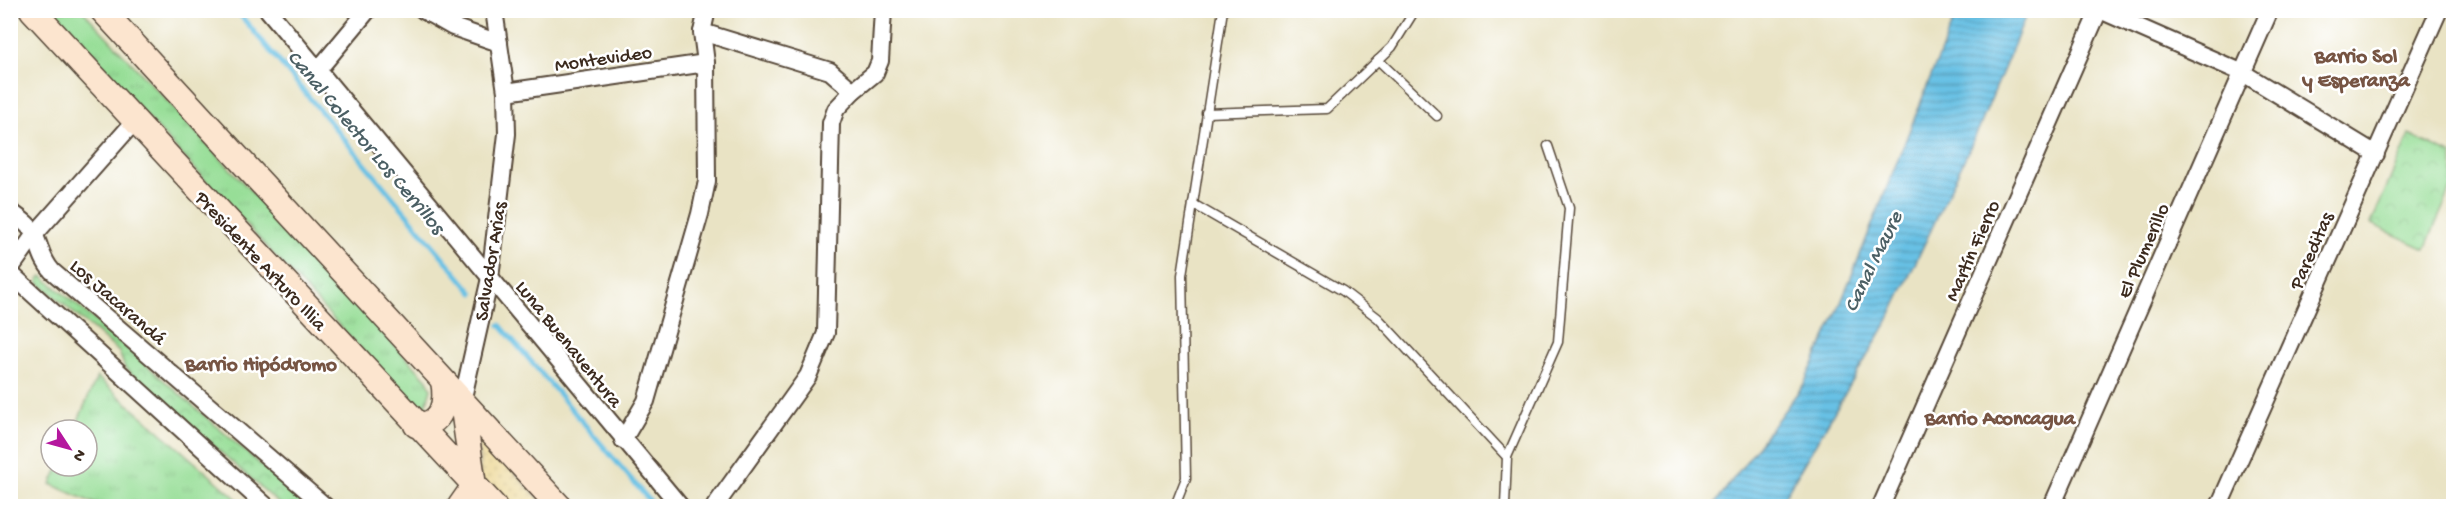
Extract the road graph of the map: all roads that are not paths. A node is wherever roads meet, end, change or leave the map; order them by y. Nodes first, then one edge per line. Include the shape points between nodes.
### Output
1 (268, 10) edge
2 (368, 10) edge
3 (423, 10) edge
4 (494, 10) edge
5 (707, 10) edge
6 (883, 10) edge
7 (1222, 10) edge
8 (1415, 10) edge
9 (2099, 10) edge
10 (2270, 10) edge
11 (2439, 10) edge
12 (38, 14) edge
13 (113, 14) edge
14 (702, 32) junction
15 (499, 43) junction
16 (1378, 60) junction
17 (706, 63) junction
18 (318, 70) junction
19 (2243, 73) junction
20 (853, 91) junction
21 (506, 92) junction
22 (1206, 113) junction
23 (1437, 116) dead end
24 (134, 122) junction
25 (1548, 146) dead end
26 (2376, 154) junction
27 (1193, 204) junction
28 (10, 211) edge
29 (35, 234) junction
30 (10, 271) edge
31 (490, 278) junction
32 (443, 381) junction
33 (462, 402) junction
34 (416, 425) junction
35 (623, 440) junction
36 (1507, 457) junction
37 (474, 486) junction
38 (266, 507) edge
39 (325, 507) edge
40 (460, 507) edge
41 (494, 507) edge
42 (559, 507) edge
43 (680, 507) edge
44 (715, 507) edge
45 (1175, 507) edge
46 (1505, 507) edge
47 (1881, 507) edge
48 (2052, 507) edge
49 (2219, 507) edge

1 - 18 street, Luna Buenaventura
2 - 18 street
3 - 15 street via 453,27
4 - 15 street, Salvador Arias
5 - 14 street
6 - 20 street via 880,61 875,73
7 - 22 lane
8 - 16 lane via 1392,47
9 - 19 street
9 - 47 street, Martín Fierro
10 - 19 street, El Plumerillo
11 - 26 street, Pareditas
12 - 24 street, Presidente Arturo Illia
13 - 32 street
14 - 17 street
14 - 20 street via 830,71
15 - 21 street, Salvador Arias
16 - 22 lane via 1327,109
16 - 23 lane
17 - 21 street, Montevideo
17 - 35 street via 706,181 700,214 646,401
18 - 31 street, Luna Buenaventura
19 - 26 street
19 - 48 street, El Plumerillo
20 - 44 street via 836,110 831,123 826,333 808,376
21 - 31 street, Salvador Arias via 507,134
22 - 27 lane
24 - 29 street
24 - 34 street, Presidente Arturo Illia
25 - 36 lane via 1569,208 1558,342
26 - 49 street, Pareditas
27 - 36 lane via 1342,291 1378,318
27 - 45 lane via 1182,276 1186,478
28 - 29 street, Los Jacarandá
29 - 30 street
29 - 39 street, Los Jacarandá via 41,257 52,271
30 - 38 street
31 - 33 street, Salvador Arias
31 - 35 street, Luna Buenaventura
32 - 33 street
32 - 34 street via 445,402 440,414 431,423
33 - 37 street, Salvador Arias
33 - 42 street
34 - 37 street, Presidente Arturo Illia
35 - 43 street, Luna Buenaventura
36 - 46 lane
37 - 40 street
37 - 41 street, Presidente Arturo Illia

